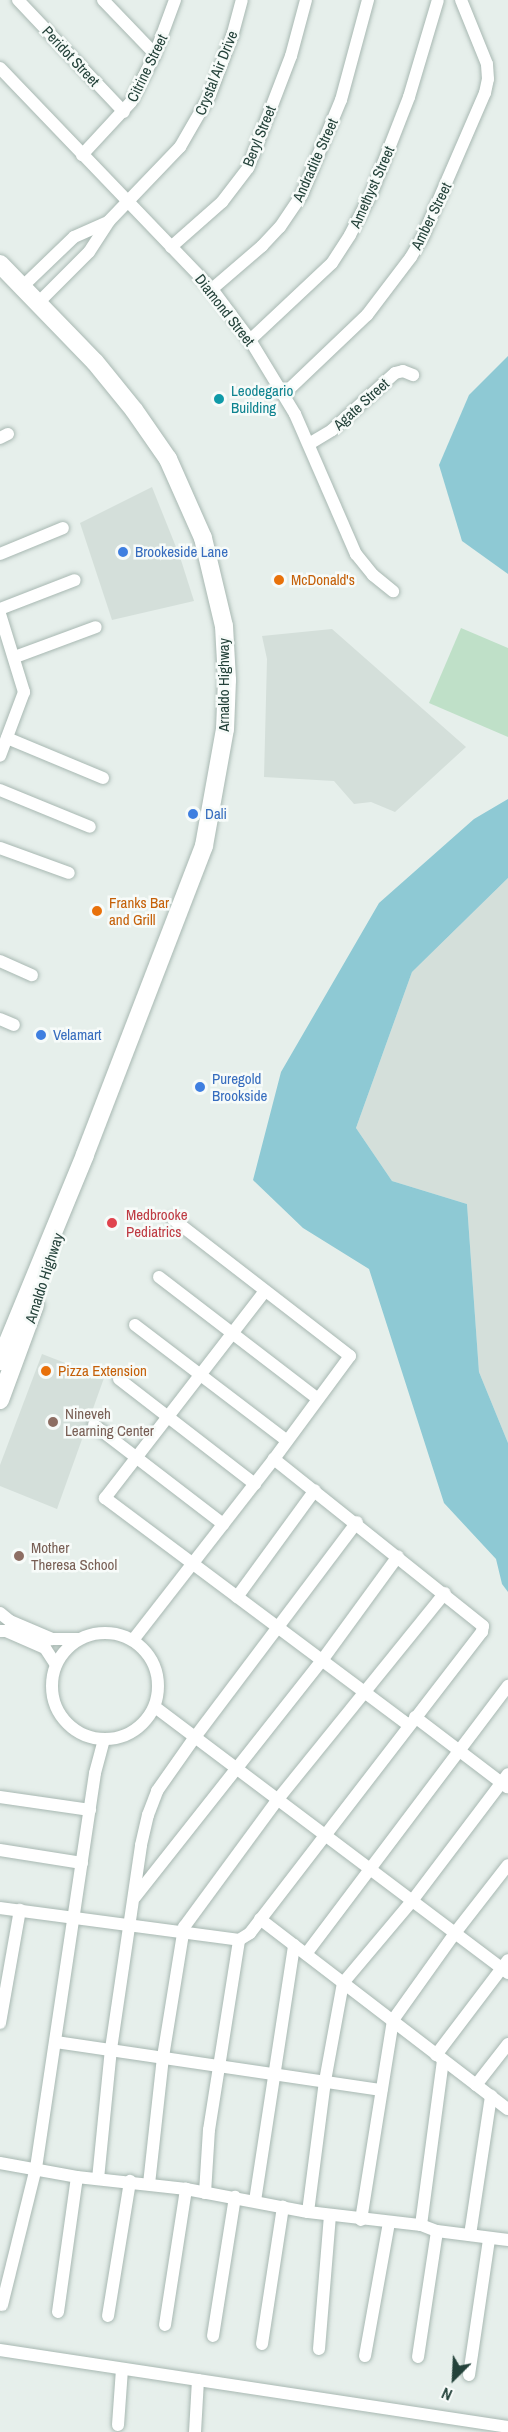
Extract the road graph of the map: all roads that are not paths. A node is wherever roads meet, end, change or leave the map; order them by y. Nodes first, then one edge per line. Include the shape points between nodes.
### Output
1 (18, 0) edge
2 (103, 0) edge
3 (175, 0) edge
4 (242, 0) edge
5 (306, 0) edge
6 (368, 0) edge
7 (438, 0) edge
8 (461, 0) edge
9 (155, 54) junction
10 (0, 68) edge
11 (124, 112) junction
12 (82, 155) junction
13 (127, 202) junction
14 (109, 221) junction
15 (171, 247) junction
16 (0, 264) edge
17 (22, 286) junction
18 (212, 290) junction
19 (38, 303) junction
20 (250, 340) junction
21 (413, 375) dead end
22 (284, 394) junction
23 (309, 444) junction
24 (63, 528) dead end
25 (0, 554) edge
26 (75, 580) dead end
27 (393, 591) dead end
28 (0, 609) edge
29 (0, 614) edge
30 (96, 627) dead end
31 (15, 657) junction
32 (7, 738) junction
33 (0, 756) edge
34 (103, 778) dead end
35 (0, 790) edge
36 (90, 827) dead end
37 (0, 848) edge
38 (69, 873) dead end
39 (0, 961) edge
40 (32, 975) dead end
41 (0, 1019) edge
42 (14, 1024) dead end
43 (84, 1155) junction
44 (173, 1219) dead end
45 (159, 1277) dead end
46 (265, 1291) junction
47 (135, 1325) dead end
48 (231, 1332) junction
49 (0, 1361) edge
50 (200, 1373) junction
51 (119, 1379) dead end
52 (0, 1400) edge
53 (318, 1400) junction
54 (169, 1416) junction
55 (94, 1425) dead end
56 (287, 1441) junction
57 (136, 1457) junction
58 (274, 1459) junction
59 (255, 1484) junction
60 (315, 1490) junction
61 (357, 1522) junction
62 (223, 1524) junction
63 (398, 1556) junction
64 (192, 1563) junction
65 (445, 1593) junction
66 (237, 1597) junction
67 (0, 1613) edge
68 (279, 1627) junction
69 (0, 1631) edge
70 (79, 1639) junction
71 (133, 1640) junction
72 (323, 1659) junction
73 (56, 1665) junction
74 (508, 1686) edge
75 (366, 1692) junction
76 (155, 1707) junction
77 (411, 1721) junction
78 (195, 1737) junction
79 (104, 1739) junction
80 (457, 1750) junction
81 (238, 1769) junction
82 (506, 1782) edge
83 (0, 1797) edge
84 (278, 1799) junction
85 (90, 1810) junction
86 (324, 1834) junction
87 (0, 1851) edge
88 (82, 1863) junction
89 (508, 1865) edge
90 (370, 1868) junction
91 (134, 1899) junction
92 (412, 1901) junction
93 (0, 1908) edge
94 (20, 1910) junction
95 (75, 1919) junction
96 (260, 1920) junction
97 (131, 1927) junction
98 (181, 1932) junction
99 (455, 1933) junction
100 (239, 1940) junction
101 (294, 1945) junction
102 (306, 1954) junction
103 (506, 1967) edge
104 (344, 1983) junction
105 (393, 2020) junction
106 (0, 2023) edge
107 (56, 2042) junction
108 (508, 2044) edge
109 (111, 2049) junction
110 (163, 2057) junction
111 (440, 2058) junction
112 (219, 2065) junction
113 (274, 2073) junction
114 (325, 2081) junction
115 (476, 2085) junction
116 (381, 2090) junction
117 (491, 2096) junction
118 (508, 2109) edge
119 (0, 2163) edge
120 (36, 2168) junction
121 (77, 2177) junction
122 (98, 2179) junction
123 (130, 2181) junction
124 (149, 2184) junction
125 (186, 2189) junction
126 (205, 2193) junction
127 (235, 2197) junction
128 (255, 2201) junction
129 (284, 2207) junction
130 (308, 2212) junction
131 (330, 2215) junction
132 (361, 2220) junction
133 (389, 2223) junction
134 (421, 2225) junction
135 (437, 2231) junction
136 (470, 2235) junction
137 (489, 2239) junction
138 (508, 2240) edge
139 (2, 2305) dead end
140 (58, 2312) dead end
141 (108, 2316) dead end
142 (165, 2325) dead end
143 (213, 2336) dead end
144 (262, 2344) dead end
145 (319, 2349) dead end
146 (0, 2350) edge
147 (365, 2356) dead end
148 (418, 2357) dead end
149 (122, 2369) junction
150 (469, 2375) dead end
151 (198, 2380) junction
152 (118, 2425) dead end
153 (479, 2427) edge
154 (508, 2427) edge
155 (195, 2432) edge

1 - 11 street, Peridot Street
2 - 9 street
3 - 9 street, Citrine Street
4 - 13 street, Crystal Air Drive via 202,112 180,147
5 - 15 street, Beryl Street via 291,56 248,168 222,202
6 - 18 street, Andradite Street via 341,100 302,194 268,239
7 - 20 street, Amethyst Street via 409,97 372,192 350,235 332,263
8 - 22 street, Amber Street via 487,64 489,79 423,236 367,315
9 - 11 street, Citrine Street
10 - 12 street, Diamond Street
11 - 12 street, Citrine Street
12 - 13 street, Diamond Street
13 - 14 street, Crystal Air Drive
13 - 15 street, Diamond Street
14 - 17 street, Crystal Air Drive via 74,237
14 - 19 street, Crystal Air Drive via 89,252
15 - 18 street, Diamond Street
16 - 17 main road, Arnaldo Highway
17 - 19 main road, Arnaldo Highway
18 - 20 street, Diamond Street
19 - 43 main road, Arnaldo Highway via 95,362 168,459 203,538 224,629 225,729 204,846
20 - 22 street, Diamond Street
21 - 23 street, Agate Street via 404,371 394,373 332,430
22 - 23 street, Diamond Street
23 - 27 street, Diamond Street via 356,554
24 - 25 street
26 - 28 street
29 - 31 street
30 - 31 street
31 - 32 street via 24,693
32 - 33 street
32 - 34 street
35 - 36 street
37 - 38 street
39 - 40 street
41 - 42 street
43 - 49 main road, Arnaldo Highway
43 - 52 main road, Arnaldo Highway
44 - 46 street
45 - 48 street
46 - 48 street
46 - 53 street via 350,1356
47 - 50 street
48 - 50 street
48 - 53 street
50 - 54 street
50 - 56 street
51 - 54 street
53 - 56 street
54 - 57 street
54 - 59 street
55 - 57 street
56 - 58 street
57 - 62 street
57 - 64 street via 105,1498
58 - 59 street
58 - 60 street
59 - 62 street
60 - 61 street
60 - 66 street
61 - 63 street
61 - 68 street
62 - 64 street
63 - 65 street
63 - 72 street
64 - 66 street
64 - 71 street
65 - 75 street
65 - 77 street via 481,1622 482,1632
66 - 68 street
67 - 70 street via 52,1639
68 - 72 street
68 - 78 street
69 - 73 street via 45,1648
70 - 71 street via 106,1632
70 - 73 street
71 - 76 street via 154,1662 159,1692
72 - 75 street
72 - 81 street
73 - 79 street via 52,1690 60,1714 72,1728
74 - 80 street
75 - 77 street
75 - 84 street
76 - 78 street
76 - 79 street via 129,1734
77 - 80 street
77 - 86 street
78 - 81 street
78 - 91 street via 158,1791 148,1815
79 - 85 street
80 - 82 street
80 - 90 street
81 - 84 street
81 - 91 street
82 - 92 street
83 - 85 street
84 - 86 street
84 - 98 street
85 - 88 street
86 - 90 street
86 - 96 street
87 - 88 street
88 - 95 street
89 - 99 street
90 - 92 street
90 - 102 street
91 - 97 street
92 - 99 street
92 - 104 street
93 - 94 street
94 - 95 street
94 - 106 street
95 - 97 street
95 - 107 street
96 - 100 street
96 - 101 street
97 - 98 street
97 - 109 street
98 - 100 street
98 - 110 street
99 - 103 street
99 - 105 street
100 - 112 street
101 - 102 street
101 - 113 street
102 - 104 street
103 - 111 street
104 - 105 street
104 - 114 street
105 - 111 street
105 - 116 street
107 - 109 street
107 - 120 street
108 - 115 street
109 - 110 street
109 - 122 street
110 - 112 street
110 - 124 street
111 - 115 street
111 - 134 street
112 - 113 street
112 - 126 street
113 - 114 street
113 - 128 street
114 - 116 street
114 - 130 street
115 - 117 street
116 - 132 street
117 - 118 street
117 - 136 street
119 - 120 street
120 - 121 street
120 - 139 street
121 - 122 street
121 - 140 street
122 - 123 street
123 - 124 street
123 - 141 street
124 - 125 street
125 - 126 street
125 - 142 street
126 - 127 street
127 - 128 street
127 - 143 street
128 - 129 street
129 - 130 street
129 - 144 street
130 - 131 street
131 - 132 street
131 - 145 street
132 - 133 street
133 - 134 street
133 - 147 street
134 - 135 street
135 - 136 street
135 - 148 street
136 - 137 street
137 - 138 street
137 - 150 street
146 - 149 street
149 - 151 street
149 - 152 street
151 - 153 street
151 - 155 street
153 - 154 street

